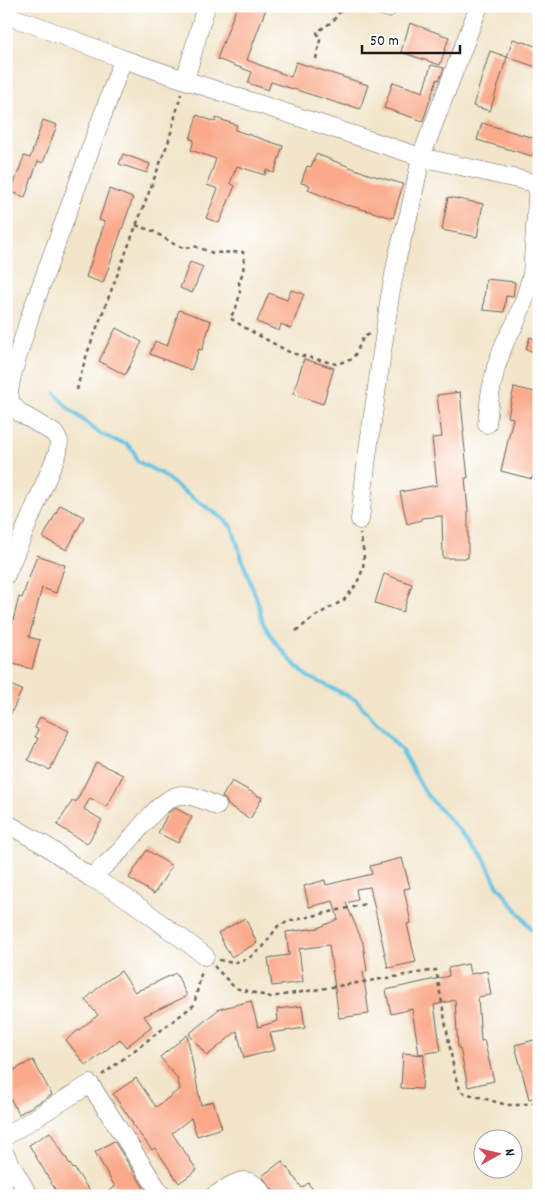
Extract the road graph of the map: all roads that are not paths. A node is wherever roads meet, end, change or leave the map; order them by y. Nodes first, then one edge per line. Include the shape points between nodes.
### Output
1 (206, 6) edge
2 (479, 6) edge
3 (6, 10) edge
4 (6, 16) edge
5 (30, 23) junction
6 (123, 59) junction
7 (185, 80) junction
8 (421, 157) junction
9 (538, 184) edge
10 (536, 277) edge
11 (487, 424) dead end
12 (360, 520) road end
13 (6, 575) edge
14 (216, 806) dead end
15 (6, 823) edge
16 (91, 878) junction
17 (205, 956) road end
18 (6, 1136) edge
19 (6, 1156) edge
20 (29, 1196) edge
21 (162, 1196) edge
22 (214, 1196) edge
23 (265, 1196) edge

1 - 7 street
2 - 8 street
3 - 5 street
4 - 5 street
5 - 6 street
6 - 7 street
6 - 13 street via 30,316 8,392 11,403 20,413 54,433 59,442 55,460
7 - 8 street
8 - 9 street
8 - 12 street via 390,296
9 - 10 street
10 - 11 street via 496,366
14 - 16 street via 188,795 175,796 153,813
15 - 16 street
16 - 17 street via 124,896
18 - 21 street via 90,1084
19 - 20 street
22 - 23 street via 239,1181 248,1180 256,1184

